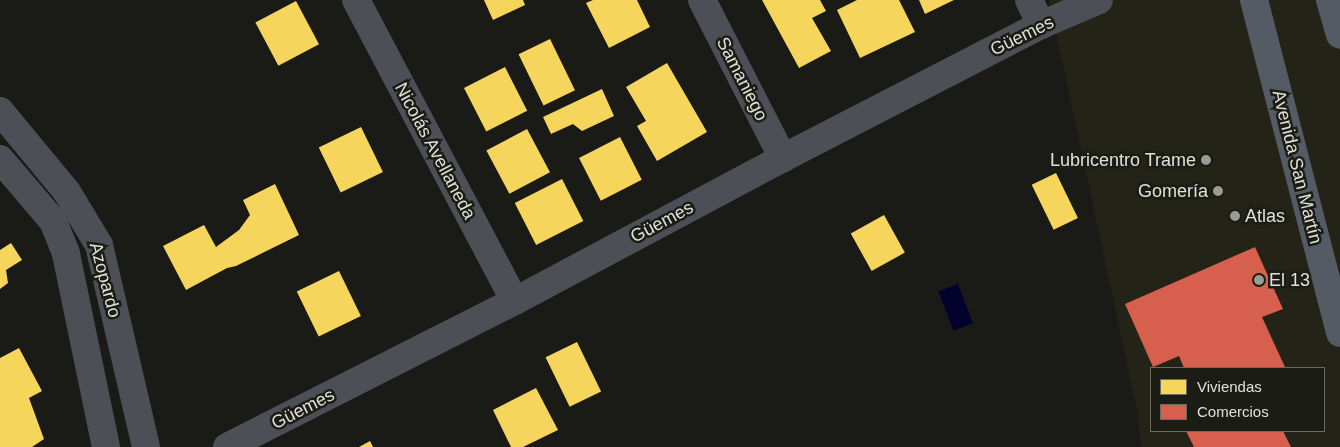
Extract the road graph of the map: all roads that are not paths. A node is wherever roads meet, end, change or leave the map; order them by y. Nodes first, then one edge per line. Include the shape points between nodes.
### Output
1 (356, 0) edge
2 (702, 0) edge
3 (1029, 0) edge
4 (1099, 0) edge
5 (1254, 0) edge
6 (1330, 0) edge
7 (1041, 25) junction
8 (1340, 35) edge
9 (0, 111) edge
10 (782, 158) junction
11 (0, 159) edge
12 (1333, 282) edge
13 (515, 301) junction
14 (1340, 333) edge
15 (106, 447) edge
16 (146, 447) edge
17 (227, 447) edge

1 - 13 street, Nicolás Avellaneda
2 - 10 street, Samaniego
3 - 7 street
4 - 7 street, Güemes
5 - 12 main road, Avenida San Martín
6 - 8 main road
7 - 10 street, Güemes
9 - 16 street, Azopardo via 67,192 99,245
10 - 13 street, Güemes
11 - 15 street, Azopardo via 53,221 66,254
12 - 14 main road, Avenida San Martín
13 - 17 street, Güemes

